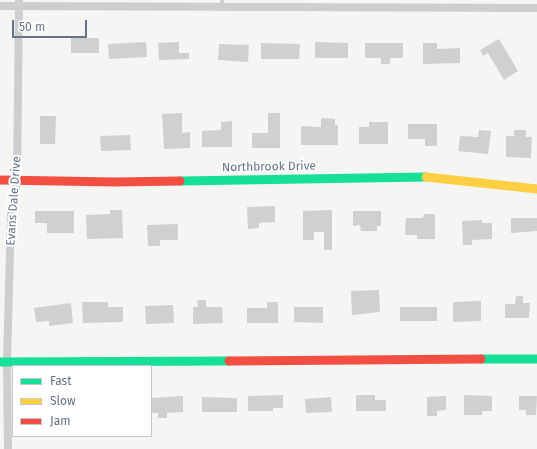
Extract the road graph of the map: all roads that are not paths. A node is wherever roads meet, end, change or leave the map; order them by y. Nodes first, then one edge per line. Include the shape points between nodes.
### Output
1 (19, 3) edge
2 (109, 3) edge
3 (222, 3) edge
4 (347, 4) edge
5 (0, 6) edge
6 (537, 8) edge
7 (0, 180) edge
8 (17, 181) junction
9 (537, 189) edge
10 (537, 359) edge
11 (4, 362) edge
12 (8, 449) edge

1 - 2 street
1 - 5 street
1 - 8 street, Evans Dale Drive
2 - 3 street
3 - 4 street
4 - 6 street
7 - 8 street, Northbrook Drive
8 - 9 street, Northbrook Drive via 114,182 419,176
8 - 11 street, Evans Dale Drive via 12,214
10 - 11 street
11 - 12 street, Evans Dale Drive

